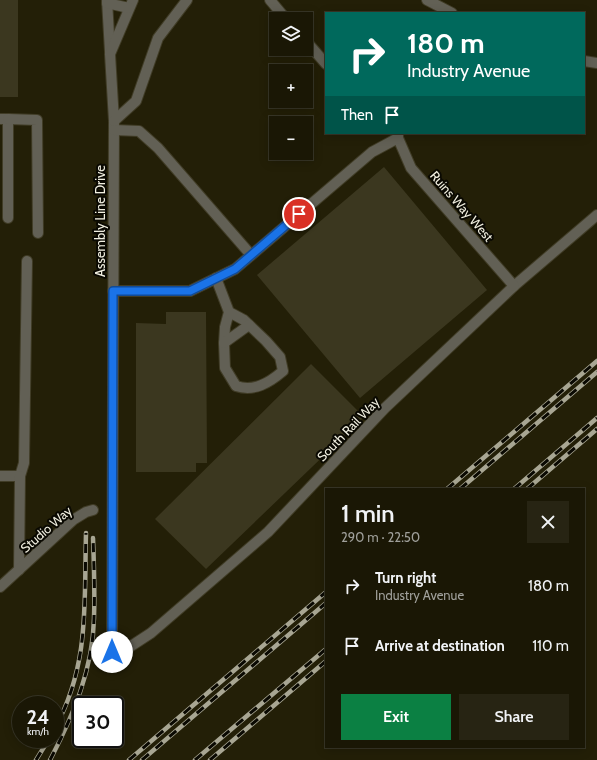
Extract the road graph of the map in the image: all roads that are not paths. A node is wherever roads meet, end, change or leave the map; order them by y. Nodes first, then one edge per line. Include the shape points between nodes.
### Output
1 (187, 0) edge
2 (270, 0) edge
3 (427, 0) edge
4 (107, 1) edge
5 (131, 4) edge
6 (280, 12) edge
7 (450, 12) edge
8 (313, 49) edge
9 (110, 54) junction
10 (585, 61) edge
11 (325, 63) edge
12 (597, 63) edge
13 (4, 119) edge
14 (114, 126) junction
15 (398, 136) edge
16 (597, 215) edge
17 (8, 218) dead end
18 (38, 233) dead end
19 (251, 255) junction
20 (27, 261) dead end
21 (216, 278) junction
22 (514, 286) junction
23 (113, 291) junction
24 (230, 312) junction
25 (249, 325) junction
26 (224, 342) junction
27 (0, 476) edge
28 (20, 476) junction
29 (93, 510) dead end
30 (19, 570) junction
31 (0, 587) edge
32 (112, 652) joint

1 - 14 street via 158,38 136,101
2 - 6 street
3 - 7 street
4 - 5 street
4 - 9 street, Assembly Line Drive
5 - 9 street, Assembly Line Drive
8 - 11 street
9 - 14 street, Assembly Line Drive
10 - 12 street
13 - 17 street
13 - 18 street via 38,120
14 - 19 street via 139,131 158,148
14 - 23 street, Assembly Line Drive
15 - 19 street via 372,152
15 - 22 street, Ruins Way West via 411,168
16 - 22 street, South Rail Way
19 - 21 street via 235,269
20 - 28 street via 24,463
21 - 23 street via 190,291
21 - 24 street
22 - 32 street, South Rail Way via 386,408 268,532 151,633 125,650
23 - 32 street, Assembly Line Drive
24 - 25 street
24 - 26 street
25 - 26 street
25 - 26 street via 280,357 283,371 269,383 246,389 236,386 225,368
27 - 28 street
28 - 30 street
29 - 30 street, Studio Way via 74,520
30 - 31 street, Studio Way

